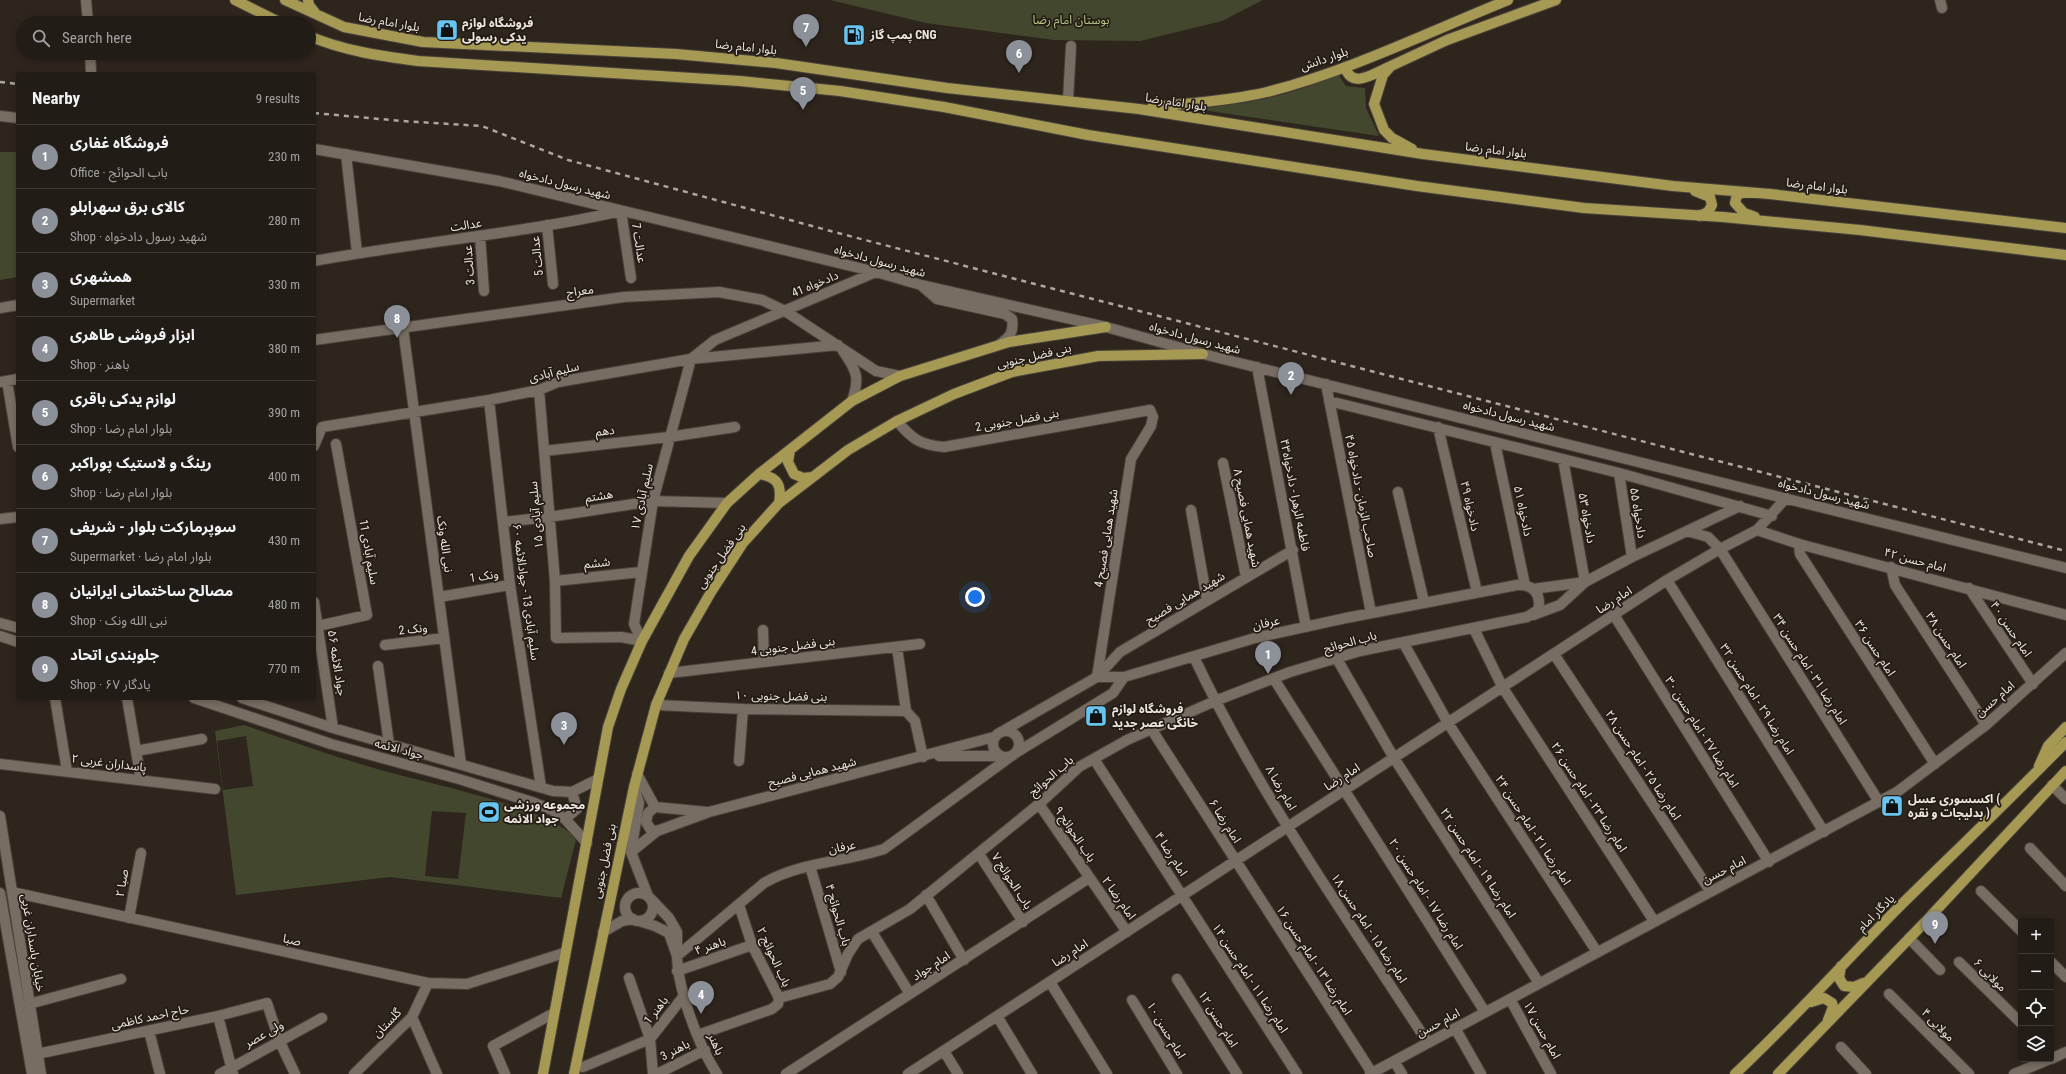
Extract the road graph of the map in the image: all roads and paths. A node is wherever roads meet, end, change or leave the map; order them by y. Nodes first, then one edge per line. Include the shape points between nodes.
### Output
1 (86, 0) edge
2 (235, 0) edge
3 (285, 0) edge
4 (308, 0) edge
5 (1508, 0) edge
6 (1556, 0) edge
7 (87, 16) edge
8 (267, 16) edge
9 (317, 16) junction
10 (316, 39) edge
11 (1071, 46) dead end
12 (90, 60) edge
13 (1391, 66) junction
14 (1345, 67) junction
15 (91, 71) dead end
16 (1068, 101) junction
17 (1140, 109) junction
18 (0, 116) edge
19 (16, 118) edge
20 (316, 149) edge
21 (346, 154) junction
22 (1423, 154) junction
23 (1673, 186) junction
24 (1745, 192) junction
25 (621, 211) junction
26 (1699, 216) junction
27 (1769, 222) junction
28 (547, 225) junction
29 (2066, 228) edge
30 (480, 236) junction
31 (356, 253) junction
32 (2066, 255) edge
33 (316, 262) edge
34 (876, 272) junction
35 (631, 278) dead end
36 (553, 284) dead end
37 (921, 285) junction
38 (484, 291) dead end
39 (16, 305) edge
40 (0, 308) edge
41 (786, 311) junction
42 (1106, 327) junction
43 (403, 328) junction
44 (316, 340) edge
45 (838, 345) junction
46 (996, 346) junction
47 (1203, 354) junction
48 (691, 359) junction
49 (1257, 367) junction
50 (900, 376) junction
51 (16, 379) edge
52 (4, 381) edge
53 (1326, 384) junction
54 (538, 390) junction
55 (489, 400) junction
56 (852, 401) junction
57 (1330, 401) junction
58 (1150, 410) joint
59 (414, 412) junction
60 (897, 420) junction
61 (735, 427) dead end
62 (1438, 427) junction
63 (16, 438) edge
64 (669, 438) junction
65 (316, 441) edge
66 (1495, 443) junction
67 (336, 444) dead end
68 (790, 450) junction
69 (544, 451) junction
70 (1563, 459) junction
71 (1223, 463) dead end
72 (1619, 473) junction
73 (759, 474) junction
74 (812, 476) junction
75 (1398, 492) dead end
76 (1786, 498) junction
77 (653, 501) junction
78 (727, 503) junction
79 (779, 503) junction
80 (1740, 506) junction
81 (1191, 510) dead end
82 (1772, 516) junction
83 (16, 517) edge
84 (549, 517) junction
85 (0, 519) edge
86 (503, 522) junction
87 (1757, 530) junction
88 (1687, 531) junction
89 (1800, 544) junction
90 (1720, 549) junction
91 (1293, 550) junction
92 (1632, 557) junction
93 (1891, 567) junction
94 (2066, 568) edge
95 (641, 572) junction
96 (1246, 577) junction
97 (1667, 580) junction
98 (555, 581) junction
99 (1585, 582) junction
100 (510, 585) junction
101 (1529, 587) junction
102 (1968, 588) junction
103 (1477, 592) junction
104 (439, 597) junction
105 (1207, 600) junction
106 (1424, 602) junction
107 (1371, 613) junction
108 (316, 614) edge
109 (1614, 615) junction
110 (2066, 615) edge
111 (1527, 617) junction
112 (1, 623) edge
113 (318, 626) junction
114 (16, 627) edge
115 (1306, 627) junction
116 (1474, 629) junction
117 (763, 630) dead end
118 (2, 638) edge
119 (444, 638) junction
120 (642, 641) junction
121 (16, 642) edge
122 (1403, 642) junction
123 (920, 644) dead end
124 (385, 645) dead end
125 (897, 647) junction
126 (2066, 653) edge
127 (1554, 654) junction
128 (1194, 657) junction
129 (1337, 659) junction
130 (764, 662) junction
131 (378, 666) dead end
132 (669, 673) junction
133 (1097, 677) junction
134 (1124, 677) junction
135 (1274, 679) junction
136 (2033, 684) junction
137 (1503, 688) junction
138 (55, 700) edge
139 (127, 700) edge
140 (200, 700) edge
141 (252, 700) edge
142 (1215, 701) junction
143 (262, 702) edge
144 (656, 705) junction
145 (743, 709) junction
146 (906, 711) junction
147 (1448, 723) junction
148 (1986, 725) junction
149 (2066, 727) edge
150 (333, 728) junction
151 (1152, 730) junction
152 (1003, 731) junction
153 (994, 737) junction
154 (202, 739) dead end
155 (2066, 742) edge
156 (389, 744) junction
157 (136, 751) junction
158 (1009, 756) junction
159 (923, 757) junction
160 (1394, 758) junction
161 (1094, 759) junction
162 (739, 762) dead end
163 (0, 764) edge
164 (461, 764) junction
165 (1935, 764) junction
166 (67, 771) junction
167 (2066, 771) edge
168 (2037, 772) junction
169 (637, 774) junction
170 (598, 779) junction
171 (141, 780) junction
172 (2066, 781) edge
173 (2052, 785) junction
174 (540, 787) junction
175 (634, 787) junction
176 (215, 789) dead end
177 (1345, 790) junction
178 (572, 792) junction
179 (2066, 798) edge
180 (1879, 802) junction
181 (1039, 804) junction
182 (655, 807) junction
183 (709, 812) junction
184 (0, 816) edge
185 (565, 819) junction
186 (1288, 827) junction
187 (657, 831) junction
188 (1824, 832) junction
189 (586, 843) junction
190 (2030, 848) dead end
191 (631, 852) junction
192 (140, 853) dead end
193 (979, 854) junction
194 (1235, 861) junction
195 (1769, 862) junction
196 (810, 866) junction
197 (1089, 878) junction
198 (2066, 886) edge
199 (1710, 891) junction
200 (1981, 891) dead end
201 (12, 892) junction
202 (0, 893) edge
203 (926, 895) junction
204 (1182, 896) junction
205 (649, 897) junction
206 (739, 905) junction
207 (129, 918) junction
208 (636, 920) junction
209 (1654, 921) junction
210 (1023, 922) junction
211 (2018, 929) edge
212 (603, 932) junction
213 (872, 932) junction
214 (1127, 932) junction
215 (3, 935) edge
216 (1909, 938) junction
217 (752, 946) junction
218 (1597, 952) junction
219 (564, 953) junction
220 (677, 956) junction
221 (964, 960) junction
222 (1959, 962) dead end
223 (2054, 965) edge
224 (1841, 966) junction
225 (1940, 970) dead end
226 (677, 971) junction
227 (841, 972) junction
228 (2066, 977) edge
229 (629, 978) dead end
230 (121, 979) dead end
231 (1177, 979) dead end
232 (1050, 982) junction
233 (1867, 982) junction
234 (428, 983) junction
235 (1539, 983) junction
236 (910, 994) junction
237 (1889, 994) dead end
238 (683, 997) junction
239 (778, 998) junction
240 (1510, 999) junction
241 (1132, 1000) dead end
242 (29, 1004) junction
243 (1806, 1006) junction
244 (1485, 1012) junction
245 (554, 1013) junction
246 (218, 1016) junction
247 (997, 1016) junction
248 (412, 1017) junction
249 (322, 1018) dead end
250 (2018, 1020) edge
251 (1455, 1028) junction
252 (1823, 1028) junction
253 (149, 1031) junction
254 (698, 1035) junction
255 (650, 1039) junction
256 (279, 1040) junction
257 (1428, 1043) junction
258 (1841, 1047) dead end
259 (705, 1050) junction
260 (944, 1051) junction
261 (2066, 1052) edge
262 (37, 1054) junction
263 (2054, 1056) edge
264 (1394, 1061) junction
265 (2041, 1062) edge
266 (2046, 1062) edge
267 (583, 1067) dead end
268 (365, 1070) edge
269 (232, 1071) edge
270 (713, 1073) edge
271 (32, 1074) edge
272 (41, 1074) edge
273 (160, 1074) edge
274 (220, 1074) edge
275 (295, 1074) edge
276 (354, 1074) edge
277 (437, 1074) edge
278 (505, 1074) edge
279 (543, 1074) edge
280 (574, 1074) edge
281 (652, 1074) edge
282 (657, 1074) edge
283 (786, 1074) edge
284 (908, 1074) edge
285 (958, 1074) edge
286 (1032, 1074) edge
287 (1107, 1074) edge
288 (1178, 1074) edge
289 (1237, 1074) edge
290 (1297, 1074) edge
291 (1371, 1074) edge
292 (1402, 1074) edge
293 (1481, 1074) edge
294 (1551, 1074) edge
295 (1735, 1074) edge
296 (1778, 1074) edge
297 (1866, 1074) edge
298 (1969, 1074) edge
299 (2014, 1074) edge
300 (2036, 1074) edge

1 - 7 street
2 - 8 main road
3 - 9 main road, بلوار امام رضا
4 - 9 main road
5 - 14 main road, بلوار دانش
6 - 13 main road via 1448,40
9 - 16 main road, بلوار امام رضا via 344,27 423,42 676,54 776,63 947,88
10 - 26 main road via 332,46 418,61 740,81 840,92 944,107 1088,135 1417,186 1584,208
11 - 16 street
12 - 15 street
13 - 14 main road via 1356,79 1347,74
13 - 22 main road via 1383,75 1374,104 1378,118 1392,138
14 - 17 main road, بلوار دانش via 1267,92
16 - 17 main road, بلوار امام رضا
17 - 22 main road, بلوار امام رضا
18 - 19 street
20 - 21 street, شهید رسول دادخواه
21 - 25 street, شهید رسول دادخواه via 499,181
21 - 31 street
22 - 23 main road, بلوار امام رضا
23 - 24 main road, بلوار امام رضا
23 - 26 main road via 1710,197 1712,206 1708,212
24 - 27 main road via 1737,195 1735,203 1744,213
24 - 29 main road, بلوار امام رضا
25 - 28 street, عدالت
25 - 34 street, شهید رسول دادخواه
25 - 35 street, عدالت 7
26 - 27 main road
27 - 32 main road via 1860,230
28 - 30 street, عدالت
28 - 36 street, عدالت 5
30 - 31 street, عدالت
30 - 38 street, عدالت 3
31 - 33 street, عدالت
34 - 37 street, شهید رسول دادخواه
34 - 41 street, دادخواه 41
37 - 42 street, شهید رسول دادخواه
37 - 46 street via 938,299 1005,314 1012,319 1014,328 1009,338
39 - 40 street
41 - 43 street, معراج via 762,300 719,292 624,297
41 - 45 street, معراج
41 - 48 street, دادخواه 41 via 715,340
42 - 46 main road, بنی فضل جنوبی
42 - 47 street, شهید رسول دادخواه
43 - 44 street, معراج
43 - 59 street, نبی الله ونک
45 - 48 street, سلیم آبادی
45 - 50 street, معراج via 876,371
45 - 56 street, معراج via 855,368 858,385
46 - 50 main road, بنی فضل جنوبی
47 - 49 street, شهید رسول دادخواه
47 - 60 main road, بنی فضل جنوبی via 1098,356 1012,372 954,394
48 - 54 street, سلیم آبادی via 558,382
48 - 64 street, سلیم آبادی ۱۷
49 - 53 street, شهید رسول دادخواه
49 - 91 street, فاطمه الزهرا - دادخواه۴۳
50 - 56 main road, بنی فضل جنوبی
51 - 52 street
52 - 63 street
53 - 57 street, صاحب الزمان - دادخواه ۴۵
53 - 76 street, شهید رسول دادخواه
54 - 55 street, سلیم آبادی
54 - 69 street, سلیم آبادی ۱۵
55 - 59 street, سلیم آبادی
55 - 86 street, سلیم آبادی 13 - جوادالائمه ۶۰
56 - 68 main road, بنی فضل جنوبی
57 - 62 street
57 - 107 street, صاحب الزمان - دادخواه ۴۵
58 - 60 street, بنی فضل جنوبی 2 via 944,447 920,442
58 - 133 street, شهید همایی فصیح 4 via 1153,417 1151,426 1131,459
59 - 65 street, سلیم آبادی via 322,427
59 - 104 street, نبی الله ونک
60 - 74 main road, بنی فضل جنوبی
61 - 64 street, دهم
62 - 66 street
62 - 103 street, دادخواه ۴۹
64 - 69 street, دهم
64 - 77 street, سلیم آبادی ۱۷
66 - 70 street
66 - 101 street, دادخواه ۵۱
67 - 113 street, سلیم آبادی 11 via 367,615
68 - 73 main road, بنی فضل جنوبی
68 - 74 main road via 788,462 794,474 803,478
69 - 84 street, سلیم آبادی ۱۵
70 - 72 street
70 - 99 street, دادخواه ۵۳
71 - 96 street, شهید همایی فصیح ۸
72 - 80 street
72 - 92 street, دادخواه ۵۵
73 - 78 main road, بنی فضل جنوبی
73 - 79 main road via 767,475 781,488
74 - 79 main road, بنی فضل جنوبی
75 - 106 street
76 - 82 street, امام رضا
76 - 94 street, شهید رسول دادخواه
77 - 78 street, هشتم
77 - 84 street, هشتم
77 - 95 street, سلیم آبادی ۱۷
78 - 120 main road, بنی فضل جنوبی via 689,556
79 - 132 main road, بنی فضل جنوبی via 743,543 711,592 684,639
80 - 82 street
80 - 88 street, باب الحوائج
81 - 105 street
82 - 87 street, امام رضا
83 - 85 street
84 - 86 street, هشتم
84 - 98 street, سلیم آبادی ۱۵
86 - 100 street, سلیم آبادی 13 - جوادالائمه ۶۰
87 - 89 street, امام حسن ۴۲
87 - 90 street, امام رضا
88 - 90 street via 1708,537
88 - 92 street, باب الحوائج
89 - 93 street, امام حسن ۴۲
89 - 165 street, امام حسن ۳۶ via 1800,554
90 - 97 street, امام رضا
90 - 180 street, امام رضا ۳۱ - امام حسن ۳۴
91 - 96 street, شهید همایی فصیح
91 - 115 street, فاطمه الزهرا - دادخواه۴۳
92 - 99 street, باب الحوائج
93 - 102 street, امام حسن ۴۲
93 - 148 street, امام حسن ۳۸ via 1894,585
95 - 98 street, ششم
95 - 120 street, سلیم آبادی ۱۷ via 634,624
96 - 105 street, شهید همایی فصیح
97 - 109 street, امام رضا
97 - 188 street, امام رضا ۲۹ - امام حسن ۳۲
98 - 120 street, سلیم آبادی ۱۵ via 556,638 621,638
99 - 101 street, عرفان
99 - 111 street, باب الحوائج via 1560,605
100 - 104 street, ونک 1
100 - 174 street, سلیم آبادی 13 - جوادالائمه ۶۰
101 - 103 street, عرفان
101 - 111 street via 1540,602 1538,610
102 - 110 street, امام حسن ۴۲
102 - 136 street, امام حسن ۴۰
103 - 106 street, عرفان
104 - 119 street, نبی الله ونک
105 - 133 street, شهید همایی فصیح via 1120,652
106 - 107 street, عرفان
107 - 115 street, عرفان
108 - 113 street, جواد الائمه ۵۶
109 - 127 street, امام رضا
109 - 195 street, امام رضا ۲۷ - امام حسن ۳۰
111 - 116 street, باب الحوائج
112 - 114 street
113 - 150 street, جواد الائمه ۵۶
115 - 128 street, عرفان via 1255,638
116 - 122 street, باب الحوائج
116 - 137 street, امام رضا ۲۳ - امام حسن ۲۶
117 - 130 street
118 - 121 street
119 - 124 street, ونک 2
119 - 164 street, نبی الله ونک
120 - 170 main road, بنی فضل جنوبی via 608,726
122 - 129 street, باب الحوائج
122 - 147 street, امام رضا ۲۱ - امام حسن ۲۴
123 - 125 street, بنی فضل جنوبی 4
125 - 130 street, بنی فضل جنوبی 4
125 - 146 street
126 - 136 street, امام حسن
127 - 137 street, امام رضا
127 - 199 street, امام رضا ۲۵ - امام حسن ۲۸
128 - 134 street, عرفان
128 - 142 street, امام رضا ۸
129 - 135 street, باب الحوائج
129 - 160 street, امام رضا ۱۹ - امام حسن ۲۲
130 - 132 street, بنی فضل جنوبی 4
131 - 156 street
132 - 144 main road, بنی فضل جنوبی
133 - 134 street
133 - 152 street
134 - 158 street, عرفان via 1113,693
135 - 142 street, باب الحوائج
135 - 177 street, امام رضا ۱۷ - امام حسن ۲۰
136 - 148 street, امام حسن
137 - 147 street, امام رضا
137 - 209 street, امام رضا ۲۳ - امام حسن ۲۶
138 - 166 street
139 - 157 street
140 - 185 street, جواد الائمه via 331,744 535,803
141 - 143 street, جواد الائمه
142 - 151 street, باب الحوائج
142 - 186 street, امام رضا ۸
143 - 150 street, جواد الائمه
144 - 145 street, بنی فضل جنوبی ۱۰
144 - 169 main road, بنی فضل جنوبی
145 - 146 street, بنی فضل جنوبی ۱۰
145 - 162 street
146 - 159 street via 915,721
147 - 160 street, امام رضا
147 - 218 street, امام رضا ۲۱ - امام حسن ۲۴
148 - 165 street, امام حسن
149 - 168 main road via 2048,746
150 - 156 street, جواد الائمه
151 - 161 street, باب الحوائج
151 - 194 street, امام رضا ۶
152 - 153 street
152 - 158 street via 1011,731 1019,740 1019,748
153 - 158 street via 993,746 997,754
153 - 159 street, شهید همایی فصیح
154 - 157 street
155 - 168 main road, یادگار امام
156 - 164 street, جواد الائمه
157 - 171 street
158 - 159 street, شهید همایی فصیح
158 - 196 street, عرفان via 884,849
159 - 183 street, شهید همایی فصیح
160 - 177 street, امام رضا
160 - 235 street, امام رضا ۱۹ - امام حسن ۲۲
161 - 181 street, باب الحوائج via 1079,767
161 - 204 street, امام رضا ۴
163 - 166 street, پاسداران غربی ۲
164 - 174 street, جواد الائمه
165 - 180 street, امام حسن
166 - 171 street, پاسداران غربی ۲
167 - 173 main road
168 - 224 main road, یادگار امام
169 - 175 main road, بنی فضل جنوبی
169 - 182 street
170 - 178 street
170 - 189 main road, بنی فضل جنوبی
171 - 176 street, پاسداران غربی ۲
172 - 173 main road
173 - 179 street
173 - 216 main road
174 - 178 street, جواد الائمه via 565,793
175 - 191 street via 639,803
175 - 212 main road, بنی فضل جنوبی
177 - 186 street, امام رضا
177 - 244 street, امام رضا ۱۷ - امام حسن ۲۰
178 - 185 street via 577,809
180 - 188 street, امام حسن
181 - 193 street, باب الحوائج
181 - 197 street, باب الحوائج ۹
182 - 183 street, شهید همایی فصیح
182 - 187 street via 648,813 646,822 651,830
183 - 187 street, شهید همایی فصیح
184 - 201 street, خیابان پاسداران غربی
185 - 189 street, جواد الائمه
186 - 194 street, امام رضا
186 - 257 street, امام رضا ۱۵ - امام حسن ۱۸
187 - 191 street, شهید همایی فصیح
188 - 195 street, امام حسن
189 - 219 main road, بنی فضل جنوبی
190 - 198 street
191 - 205 street, باهنر
192 - 207 street, صبا ۲
193 - 203 street, باب الحوائج
193 - 210 street, باب الحوائج ۷
194 - 204 street, امام رضا
194 - 291 street, امام رضا ۱۳ - امام حسن ۱۶
195 - 199 street, امام حسن
196 - 206 street, عرفان via 775,876
196 - 227 street, باب الحوائج ۴
197 - 210 street, امام جواد
197 - 214 street, امام رضا ۲
199 - 209 street, امام حسن
200 - 211 street
201 - 207 street, صبا
201 - 242 street, خیابان پاسداران غربی
202 - 215 street, خیابان پاسداران غربی
203 - 213 street, باب الحوائج
203 - 221 street
204 - 214 street, امام رضا
204 - 290 street, امام رضا ۱۱ - امام حسن ۱۴
205 - 208 street via 653,902 652,913 645,920
205 - 208 street via 638,893 629,897 625,907 629,916
205 - 220 street, باهنر via 669,918 677,932
206 - 217 street, باب الحوائج ۲
206 - 220 street, عرفان
207 - 234 street, صبا
208 - 212 street via 622,921
208 - 220 street, باهنر via 669,933
209 - 218 street, امام حسن
210 - 221 street, امام جواد
212 - 280 main road, بنی فضل جنوبی
213 - 227 street, باب الحوائج via 858,940 848,954
213 - 236 street
214 - 232 street, امام رضا
215 - 271 street, خیابان پاسداران غربی
216 - 225 street
216 - 233 main road
217 - 226 street, باهنر ۴
217 - 239 street, باب الحوائج ۲
218 - 235 street, امام حسن
219 - 234 street, صبا via 467,984
219 - 245 main road, بنی فضل جنوبی
220 - 226 street, باهنر
221 - 236 street, امام جواد
222 - 250 street, مولایی ۶
223 - 228 street
224 - 233 main road via 1839,978 1844,986 1854,987
224 - 243 main road, یادگار امام
226 - 238 street, باهنر
227 - 239 street, باب الحوائج via 830,984
229 - 255 street
230 - 242 street
231 - 289 street, امام حسن ۱۲
232 - 247 street, امام رضا
232 - 287 street
233 - 252 main road
234 - 248 street, گلستان
235 - 240 street, امام حسن
236 - 283 street, امام جواد
237 - 298 street, مولایی ۴
238 - 254 street, باهنر
238 - 255 street, باهنر 1
239 - 254 street via 778,1004 772,1009
240 - 244 street, امام حسن
240 - 294 street, امام حسن ۱۷
241 - 288 street, امام حسن ۱۰
242 - 262 street, خیابان پاسداران غربی
243 - 252 main road via 1818,998 1824,998 1832,1003 1832,1013
243 - 295 main road, یادگار امام
244 - 251 street, امام حسن
245 - 278 street via 493,1046
245 - 279 main road, بنی فضل جنوبی
246 - 253 street, حاج احمد کاظمی
246 - 256 street, حاج احمد کاظمی via 267,1003
246 - 269 street
247 - 260 street, امام رضا
247 - 286 street
248 - 268 street, گلستان
248 - 277 street
249 - 256 street, ولی عصر
251 - 257 street, امام حسن
251 - 293 street
252 - 296 main road
253 - 262 street, حاج احمد کاظمی
253 - 273 street
254 - 259 street, باهنر
255 - 267 street
255 - 281 street
256 - 269 street, ولی عصر
256 - 275 street
257 - 264 street, امام حسن
258 - 297 street
259 - 270 street, باهنر
259 - 282 street, باهنر 3
260 - 284 street, امام رضا
260 - 285 street
261 - 263 street
262 - 272 street, خیابان پاسداران غربی
264 - 291 street, امام حسن
264 - 292 street
265 - 299 street
266 - 300 street
268 - 276 street, گلستان
269 - 274 street, ولی عصر

